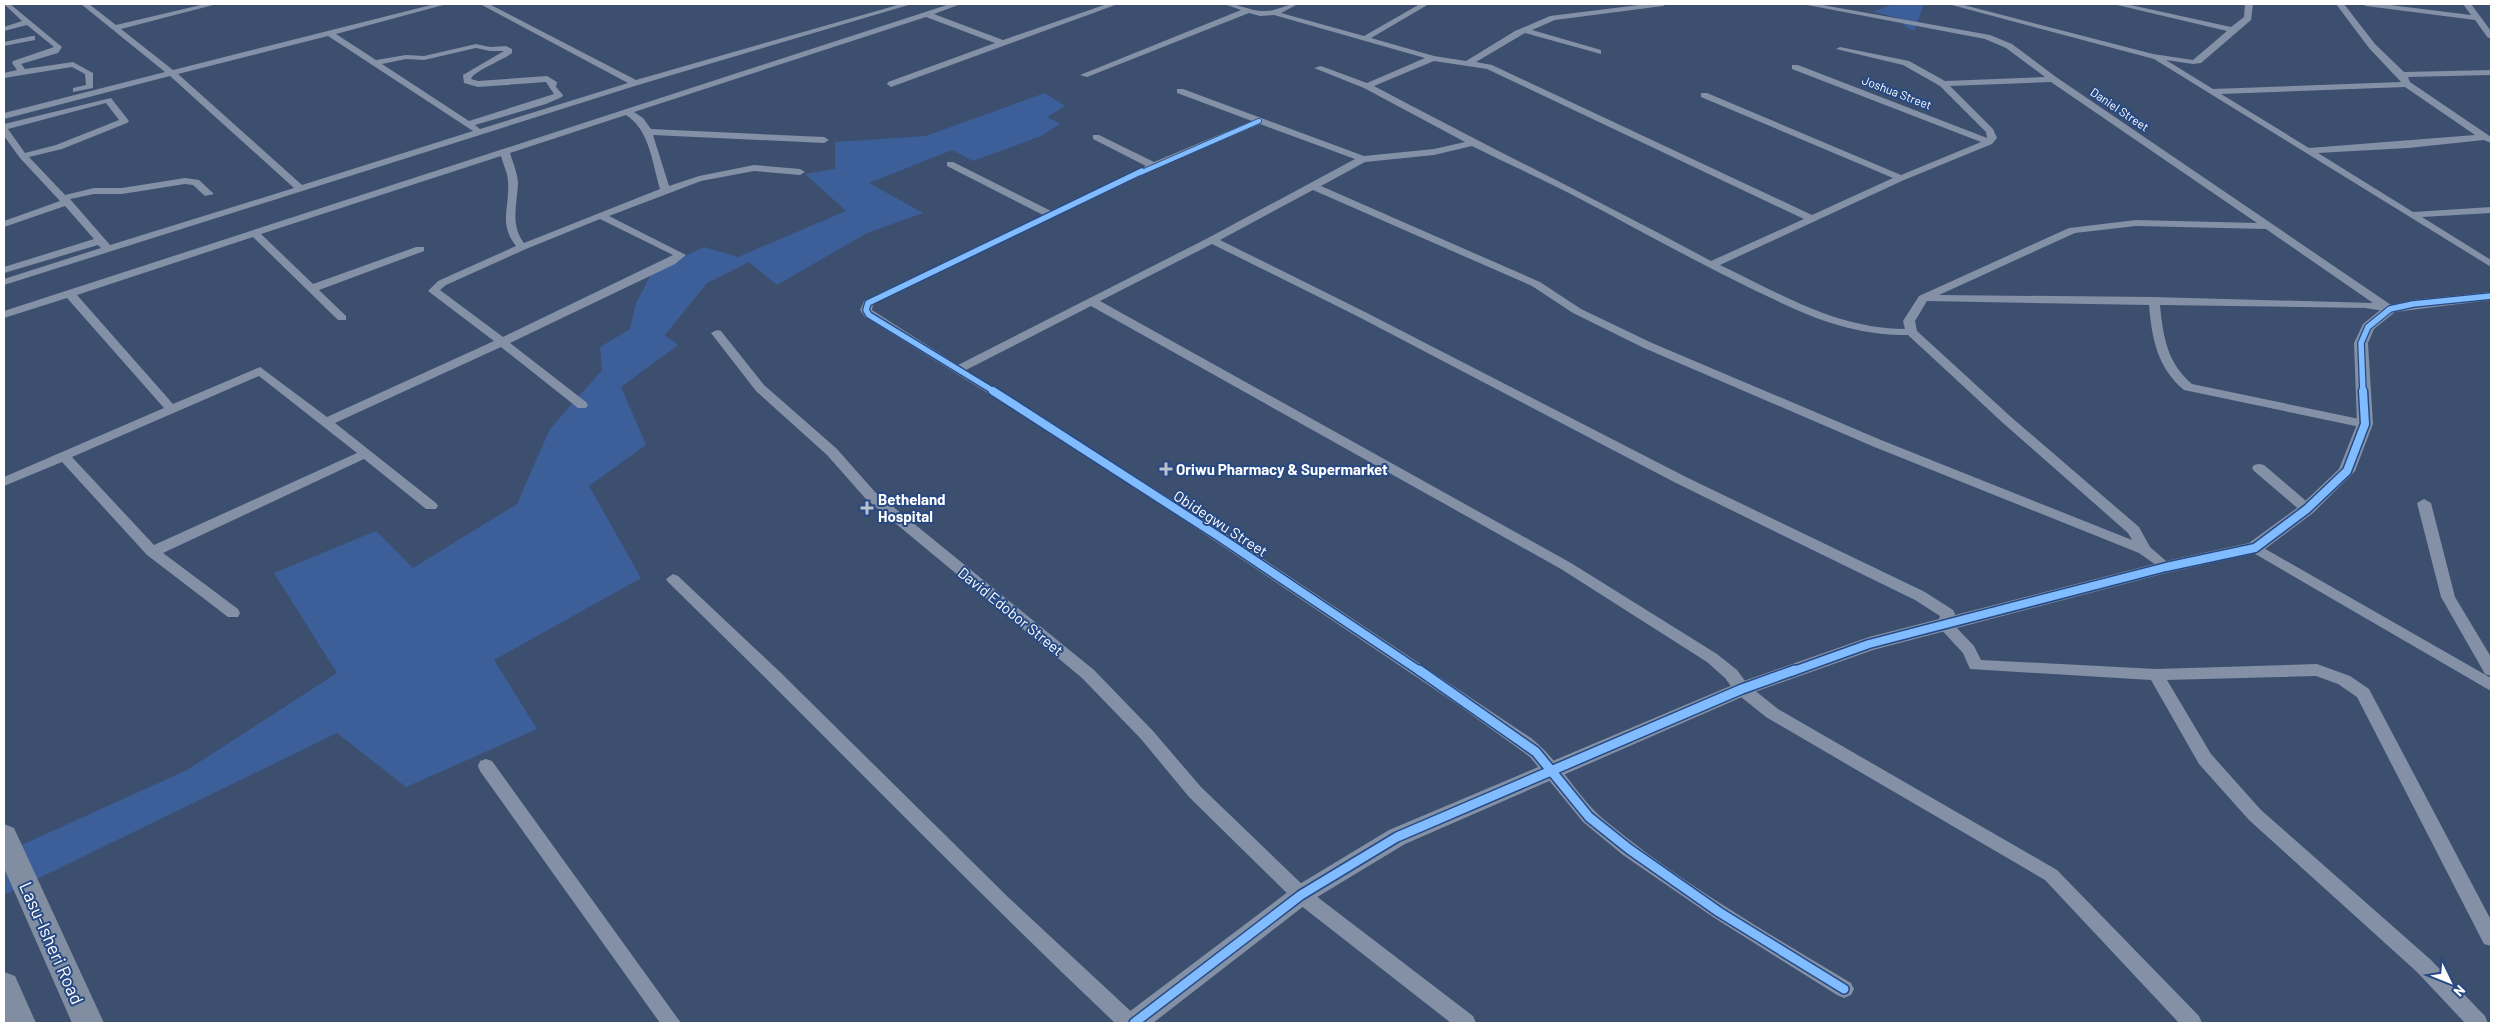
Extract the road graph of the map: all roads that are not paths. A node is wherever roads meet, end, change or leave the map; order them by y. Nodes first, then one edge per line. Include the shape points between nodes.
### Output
1 (5, 4) edge
2 (85, 4) edge
3 (213, 4) edge
4 (444, 4) edge
5 (484, 4) edge
6 (908, 4) edge
7 (957, 4) edge
8 (1114, 4) edge
9 (1228, 4) edge
10 (1294, 4) edge
11 (1425, 4) edge
12 (1663, 4) edge
13 (1806, 4) edge
14 (1952, 4) edge
15 (2117, 4) edge
16 (2249, 4) edge
17 (2340, 4) edge
18 (2366, 4) edge
19 (2467, 4) edge
20 (1249, 10) junction
21 (1274, 13) junction
22 (926, 14) junction
23 (2477, 18) junction
24 (29, 22) junction
25 (115, 28) junction
26 (4, 29) edge
27 (1524, 30) junction
28 (2233, 30) junction
29 (329, 33) junction
30 (2491, 36) edge
31 (32, 38) dead end
32 (1364, 39) junction
33 (1004, 43) junction
34 (4, 44) edge
35 (1840, 50) dead end
36 (55, 51) junction
37 (1598, 52) dead end
38 (2153, 56) junction
39 (1433, 58) junction
40 (374, 63) junction
41 (73, 64) junction
42 (1467, 64) junction
43 (1795, 67) dead end
44 (1318, 68) dead end
45 (22, 71) junction
46 (170, 72) junction
47 (2491, 72) edge
48 (2402, 75) junction
49 (4, 76) edge
50 (1084, 76) dead end
51 (2053, 79) junction
52 (635, 83) junction
53 (891, 84) dead end
54 (1943, 84) junction
55 (2407, 84) junction
56 (1367, 86) junction
57 (1180, 91) dead end
58 (2211, 92) junction
59 (1704, 95) dead end
60 (4, 109) edge
61 (627, 112) junction
62 (4, 116) edge
63 (1259, 121) junction
64 (468, 124) junction
65 (4, 128) edge
66 (480, 132) junction
67 (648, 132) junction
68 (2486, 136) edge
69 (1096, 137) dead end
70 (824, 140) dead end
71 (1989, 142) junction
72 (1473, 143) junction
73 (2308, 151) junction
74 (505, 152) junction
75 (23, 156) junction
76 (1363, 159) junction
77 (950, 164) dead end
78 (1154, 166) junction
79 (800, 172) dead end
80 (1901, 178) junction
81 (1311, 185) junction
82 (301, 189) junction
83 (665, 190) junction
84 (208, 194) dead end
85 (65, 200) junction
86 (2491, 210) edge
87 (1050, 214) junction
88 (2412, 215) junction
89 (601, 216) junction
90 (1813, 219) junction
91 (4, 224) edge
92 (2271, 226) junction
93 (254, 233) junction
94 (1212, 240) junction
95 (99, 241) junction
96 (522, 246) junction
97 (420, 249) dead end
98 (108, 250) junction
99 (2491, 264) edge
100 (1711, 265) junction
101 (4, 270) edge
102 (4, 282) edge
103 (310, 289) junction
104 (70, 294) junction
105 (2491, 296) edge
106 (1922, 298) junction
107 (2154, 300) junction
108 (1091, 301) junction
109 (2390, 308) junction
110 (4, 314) edge
111 (342, 318) dead end
112 (717, 332) dead end
113 (1911, 332) junction
114 (502, 342) junction
115 (956, 370) junction
116 (582, 405) dead end
117 (172, 410) junction
118 (326, 422) junction
119 (2365, 424) junction
120 (365, 454) junction
121 (65, 458) junction
122 (2259, 468) dead end
123 (4, 482) edge
124 (2424, 503) dead end
125 (431, 506) dead end
126 (2307, 509) junction
127 (2255, 548) junction
128 (2144, 550) junction
129 (152, 552) junction
130 (2166, 567) junction
131 (674, 579) dead end
132 (232, 613) dead end
133 (1945, 625) junction
134 (2491, 670) edge
135 (2156, 674) junction
136 (2491, 685) edge
137 (1742, 689) junction
138 (486, 766) dead end
139 (1554, 770) junction
140 (4, 836) edge
141 (1301, 895) junction
142 (2491, 938) edge
143 (4, 986) edge
144 (1844, 989) dead end
145 (20, 1023) edge
146 (88, 1023) edge
147 (671, 1023) edge
148 (1129, 1023) edge
149 (1134, 1023) edge
150 (1466, 1023) edge
151 (2192, 1023) edge
152 (2478, 1023) edge

1 - 24 street
2 - 25 street
3 - 25 street
4 - 29 street
5 - 52 street
6 - 52 street
7 - 22 street
8 - 33 street
9 - 20 street
10 - 21 street
11 - 32 street
12 - 27 street via 1576,13 1540,22
13 - 51 street, Daniel Street via 1987,37 2009,46
14 - 38 street
15 - 28 street
16 - 28 street via 2248,18
17 - 48 street via 2372,46
18 - 23 street
19 - 23 street
20 - 21 street
20 - 50 street
21 - 32 street
22 - 33 street
22 - 61 street
23 - 30 street
24 - 26 street
24 - 36 street via 58,47
25 - 46 street
27 - 37 street
27 - 42 street
28 - 38 street via 2198,62
29 - 40 street
29 - 46 street
31 - 34 street
32 - 39 street
33 - 53 street
35 - 54 street via 1906,63
36 - 41 street
36 - 45 street via 16,63
38 - 58 street
39 - 42 street
39 - 56 street
40 - 64 street
40 - 64 street via 406,57 424,58 476,46 506,48 509,52 497,62 469,74 467,81 478,84 547,79 553,82 552,88 559,95
41 - 45 street via 26,73
41 - 60 street via 89,73 90,86
42 - 90 street via 1509,75
43 - 71 street, Joshua Street
44 - 56 street
45 - 49 street
46 - 62 street
46 - 82 street
47 - 48 street
48 - 55 street
51 - 54 street
51 - 92 street, Daniel Street
52 - 66 street
54 - 71 street via 1990,131 1992,138
55 - 58 street
55 - 68 street
56 - 72 street
57 - 63 street
58 - 73 street
59 - 80 street
61 - 67 street via 640,120
61 - 74 street
63 - 76 street
63 - 78 street
64 - 66 street
65 - 75 street
65 - 75 street via 108,100 124,121 60,147
66 - 82 street
67 - 70 street
67 - 83 street
68 - 73 street
69 - 78 street
71 - 80 street
72 - 76 street via 1434,152
72 - 100 street via 1589,199
73 - 88 street
74 - 93 street
74 - 96 street via 512,182 512,234
75 - 85 street
76 - 81 street
77 - 87 street
78 - 87 street
79 - 83 street via 754,168
80 - 90 street
81 - 94 street
81 - 128 street via 1536,284 1566,305 1637,340 1818,420
82 - 98 street
83 - 89 street
84 - 85 street via 196,182 185,181 122,191 94,191
85 - 91 street
85 - 95 street
86 - 88 street
87 - 115 street, Obidegwu Street via 868,303 866,310 869,315
88 - 99 street
89 - 96 street
89 - 114 street via 680,255
90 - 100 street
92 - 106 street via 2136,223 2073,230
92 - 109 street, Daniel Street
93 - 103 street
93 - 104 street
94 - 108 street
94 - 133 street via 1681,480 1920,596 1948,614
95 - 98 street
95 - 101 street
96 - 114 street via 442,283 434,291
97 - 103 street
98 - 102 street
100 - 113 street via 1805,310 1848,326 1879,332
103 - 111 street
104 - 110 street
104 - 117 street
105 - 109 street
106 - 107 street
106 - 113 street via 1909,321
107 - 109 street
107 - 119 street via 2157,332 2167,367 2188,387
108 - 115 street
108 - 137 street via 1582,576 1712,658 1731,674
109 - 119 street via 2368,327 2361,343
112 - 141 street, David Edobor Street via 760,388 832,452 870,495 1088,674 1147,735 1195,792
113 - 128 street via 2134,530
114 - 116 street
114 - 118 street
115 - 139 street, Obidegwu Street via 1029,413 1361,630 1530,746
117 - 118 street via 260,371
117 - 121 street
118 - 120 street
119 - 126 street via 2347,471
120 - 125 street
120 - 129 street
121 - 123 street
121 - 129 street
122 - 126 street
124 - 134 street via 2448,597
126 - 127 street
127 - 130 street
127 - 136 street
128 - 130 street
129 - 132 street
130 - 133 street
131 - 148 street via 1000,903
133 - 135 street via 1969,650 1976,665
133 - 137 street via 1869,644
135 - 142 street via 2317,670 2344,680 2363,692
135 - 152 street via 2205,759 2255,814 2424,966
137 - 139 street
137 - 151 street via 1780,718 2052,875
138 - 147 street
139 - 141 street via 1397,837
139 - 144 street, Obidegwu Street via 1570,795 1598,826 1694,896
140 - 146 main road, Lasu-Isheri Road
141 - 149 street
141 - 150 street, David Edobor Street
143 - 145 main road

